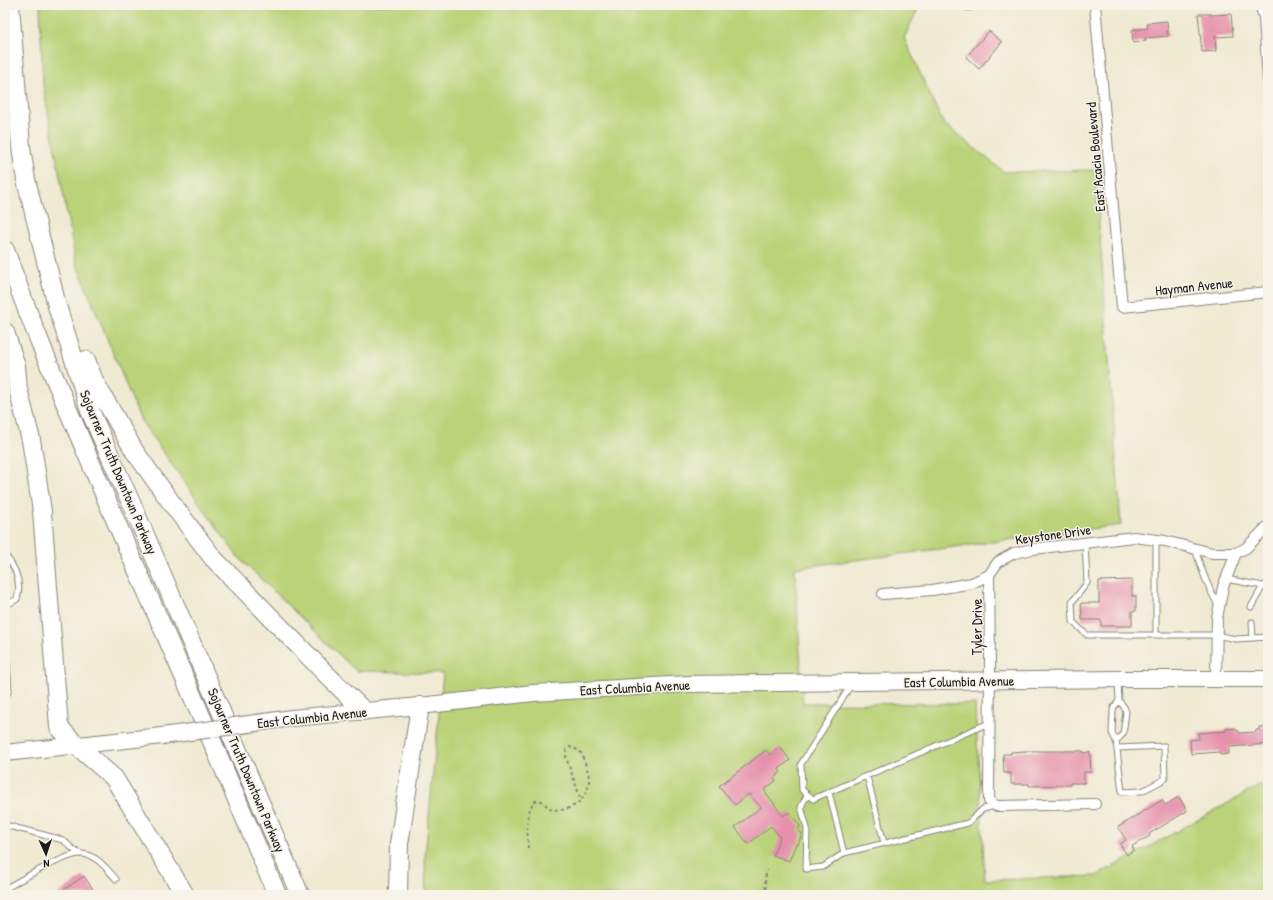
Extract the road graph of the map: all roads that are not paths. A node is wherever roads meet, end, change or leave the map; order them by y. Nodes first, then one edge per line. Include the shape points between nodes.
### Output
1 (10, 5) edge
2 (967, 5) edge
3 (971, 5) edge
4 (1095, 5) edge
5 (1260, 5) edge
6 (1268, 80) edge
7 (38, 229) junction
8 (5, 250) edge
9 (1268, 292) edge
10 (1122, 307) joint
11 (5, 332) edge
12 (1268, 526) edge
13 (1156, 539) junction
14 (1085, 543) junction
15 (1195, 549) junction
16 (1236, 553) junction
17 (5, 555) edge
18 (989, 575) junction
19 (1226, 580) junction
20 (1266, 585) edge
21 (882, 594) dead end
22 (5, 604) edge
23 (1251, 606) dead end
24 (1219, 608) junction
25 (1252, 622) dead end
26 (1156, 635) junction
27 (1216, 635) junction
28 (5, 636) edge
29 (1268, 637) edge
30 (1253, 638) junction
31 (1216, 678) junction
32 (1118, 679) junction
33 (1268, 679) edge
34 (990, 680) junction
35 (852, 682) junction
36 (5, 697) edge
37 (1119, 701) junction
38 (420, 706) junction
39 (364, 711) junction
40 (990, 723) junction
41 (1116, 741) junction
42 (77, 746) junction
43 (1118, 748) junction
44 (5, 753) edge
45 (867, 776) junction
46 (829, 792) junction
47 (807, 795) junction
48 (1095, 804) dead end
49 (996, 806) junction
50 (5, 825) edge
51 (884, 843) junction
52 (844, 853) junction
53 (81, 854) junction
54 (116, 879) dead end
55 (5, 889) edge
56 (185, 895) edge
57 (277, 895) edge
58 (300, 895) edge
59 (398, 895) edge

1 - 7 highway, Sojourner Truth Downtown Parkway via 21,147
2 - 3 street
4 - 10 street, East Acacia Boulevard
5 - 6 street via 1264,17
7 - 39 highway via 94,382 134,452 213,558
7 - 58 highway, Sojourner Truth Downtown Parkway via 57,306 91,412
8 - 57 highway, Sojourner Truth Downtown Parkway via 60,394
9 - 10 street, Hayman Avenue
11 - 42 highway via 16,366 18,389 31,440 42,511 59,727
12 - 16 street via 1246,548
13 - 14 street, Keystone Drive via 1134,537
13 - 15 street, Keystone Drive
13 - 26 lane
14 - 18 street, Keystone Drive via 1014,553 998,562
14 - 26 lane via 1087,582 1072,602 1073,622 1087,635
15 - 16 street, Keystone Drive via 1212,553
15 - 24 lane via 1200,568
16 - 19 street
17 - 22 lane via 16,570 20,592 17,599
18 - 21 street, Keystone Drive via 972,583 932,590
18 - 34 street, Tyler Drive
19 - 20 lane
19 - 24 street
20 - 23 lane
24 - 27 street
25 - 30 lane
26 - 27 lane
27 - 30 lane via 1236,639
27 - 31 street
28 - 36 lane via 9,690
29 - 30 lane
31 - 32 main road, East Columbia Avenue
31 - 33 main road, East Columbia Avenue
32 - 34 main road, East Columbia Avenue
32 - 37 lane
34 - 35 main road, East Columbia Avenue
34 - 40 street, Tyler Drive
35 - 38 main road, East Columbia Avenue via 688,684 533,693
35 - 47 lane via 802,764 802,790
37 - 41 lane via 1113,711 1112,733
37 - 41 lane via 1126,712 1124,734
38 - 39 main road, East Columbia Avenue
38 - 59 highway via 399,844
39 - 42 main road, East Columbia Avenue, bridge
40 - 45 lane
40 - 49 street, Tyler Drive via 990,801
41 - 43 lane
42 - 44 main road, East Columbia Avenue
42 - 56 highway via 114,778
43 - 43 lane via 1122,792 1142,791 1165,779 1164,746
45 - 46 lane
45 - 51 lane
46 - 47 lane via 813,799
46 - 52 lane
47 - 52 lane via 801,807 807,828 806,869 823,866
48 - 49 street
49 - 51 lane via 983,810 968,823
50 - 53 lane via 63,840
51 - 52 lane
53 - 54 lane via 97,859
53 - 55 lane via 70,856

